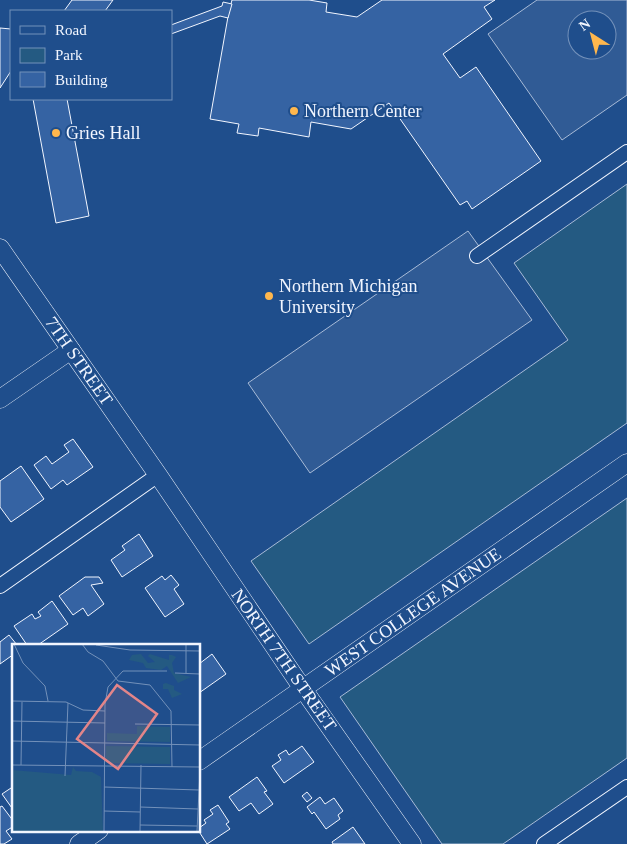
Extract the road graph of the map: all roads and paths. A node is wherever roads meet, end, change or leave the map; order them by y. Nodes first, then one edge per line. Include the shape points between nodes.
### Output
1 (627, 152) edge
2 (0, 248) edge
3 (477, 256) dead end
4 (71, 350) junction
5 (0, 399) edge
6 (627, 463) edge
7 (158, 475) junction
8 (0, 586) edge
9 (303, 689) junction
10 (200, 760) edge
11 (627, 787) edge
12 (96, 832) edge
13 (79, 844) edge
14 (412, 844) edge
15 (544, 844) edge

1 - 3 street
2 - 4 street, 7TH STREET
4 - 5 street
4 - 7 street, 7TH STREET
6 - 9 street, WEST COLLEGE AVENUE
7 - 8 street
7 - 9 street, NORTH 7TH STREET
9 - 10 street, WEST COLLEGE AVENUE
9 - 14 street, NORTH 7TH STREET
11 - 15 street
12 - 13 street

